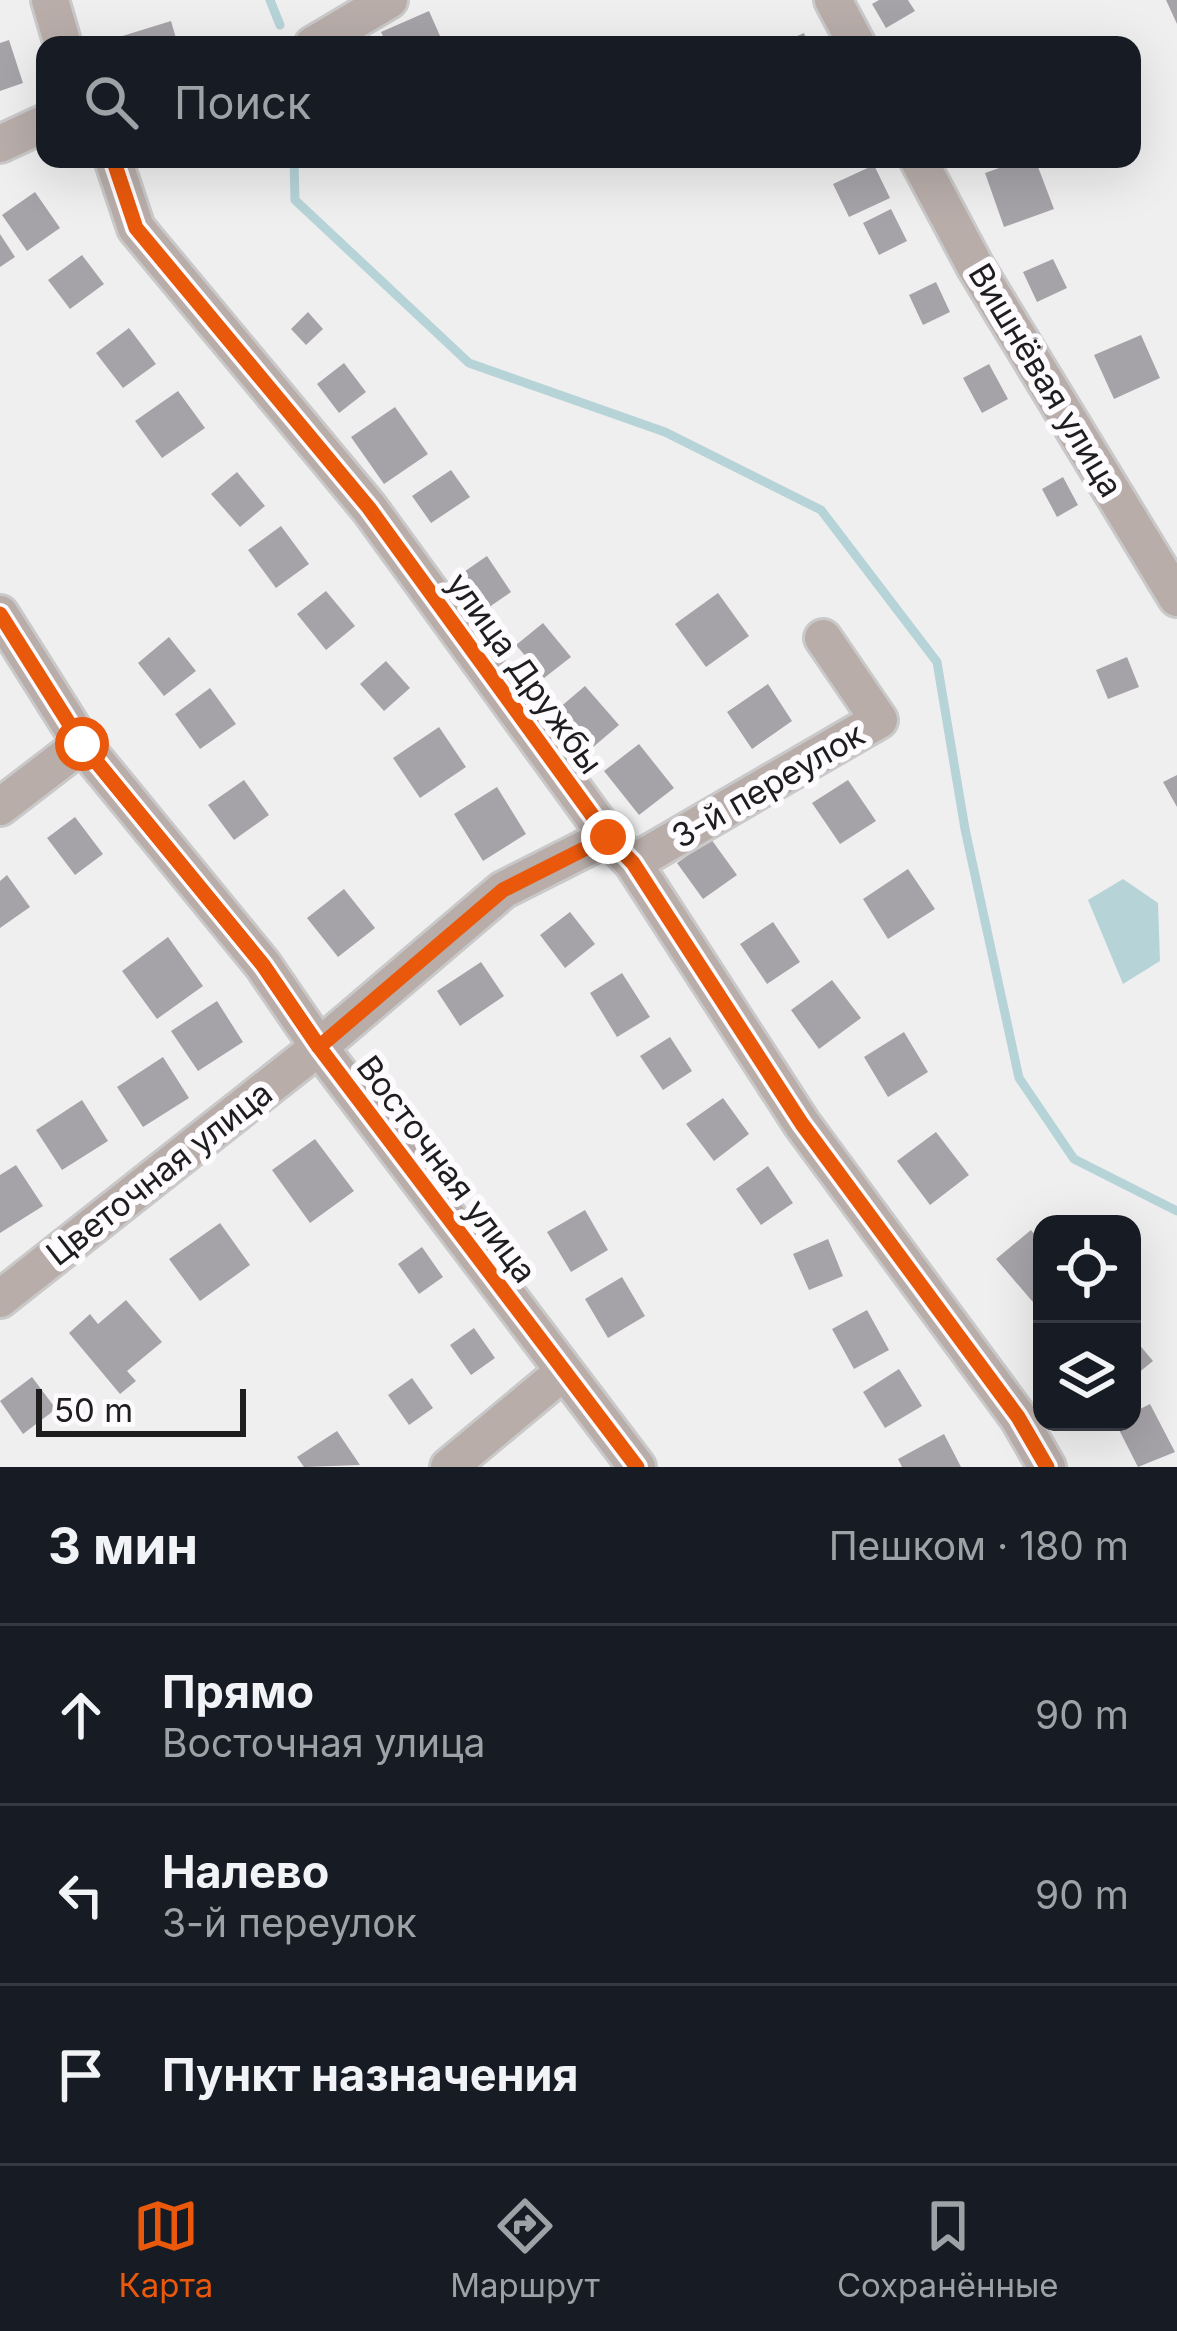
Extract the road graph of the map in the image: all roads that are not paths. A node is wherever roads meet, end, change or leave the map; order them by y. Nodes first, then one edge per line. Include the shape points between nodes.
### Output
1 (50, 0) edge
2 (389, 0) edge
3 (832, 0) edge
4 (60, 36) edge
5 (328, 36) edge
6 (852, 36) edge
7 (36, 127) edge
8 (0, 144) edge
9 (115, 168) edge
10 (923, 168) edge
11 (1173, 579) edge
12 (0, 614) edge
13 (823, 638) dead end
14 (82, 744) junction
15 (0, 807) edge
16 (621, 850) junction
17 (319, 1047) junction
18 (0, 1299) edge
19 (562, 1373) junction
20 (449, 1467) edge
21 (637, 1467) edge
22 (1048, 1467) edge

1 - 4 street
2 - 5 street
3 - 6 street
7 - 8 street
9 - 16 street, улица Дружбы via 136,228 369,508
10 - 11 street, Вишнёвая улица via 975,266
12 - 14 street, Восточная улица
13 - 16 street, 3-й переулок via 879,720
14 - 15 street
14 - 17 street, Восточная улица via 263,965
16 - 17 street, 3-й переулок via 503,890
16 - 22 street, улица Дружбы via 802,1124
17 - 18 street, Цветочная улица
17 - 19 street, Восточная улица
19 - 20 street
19 - 21 street, Восточная улица

